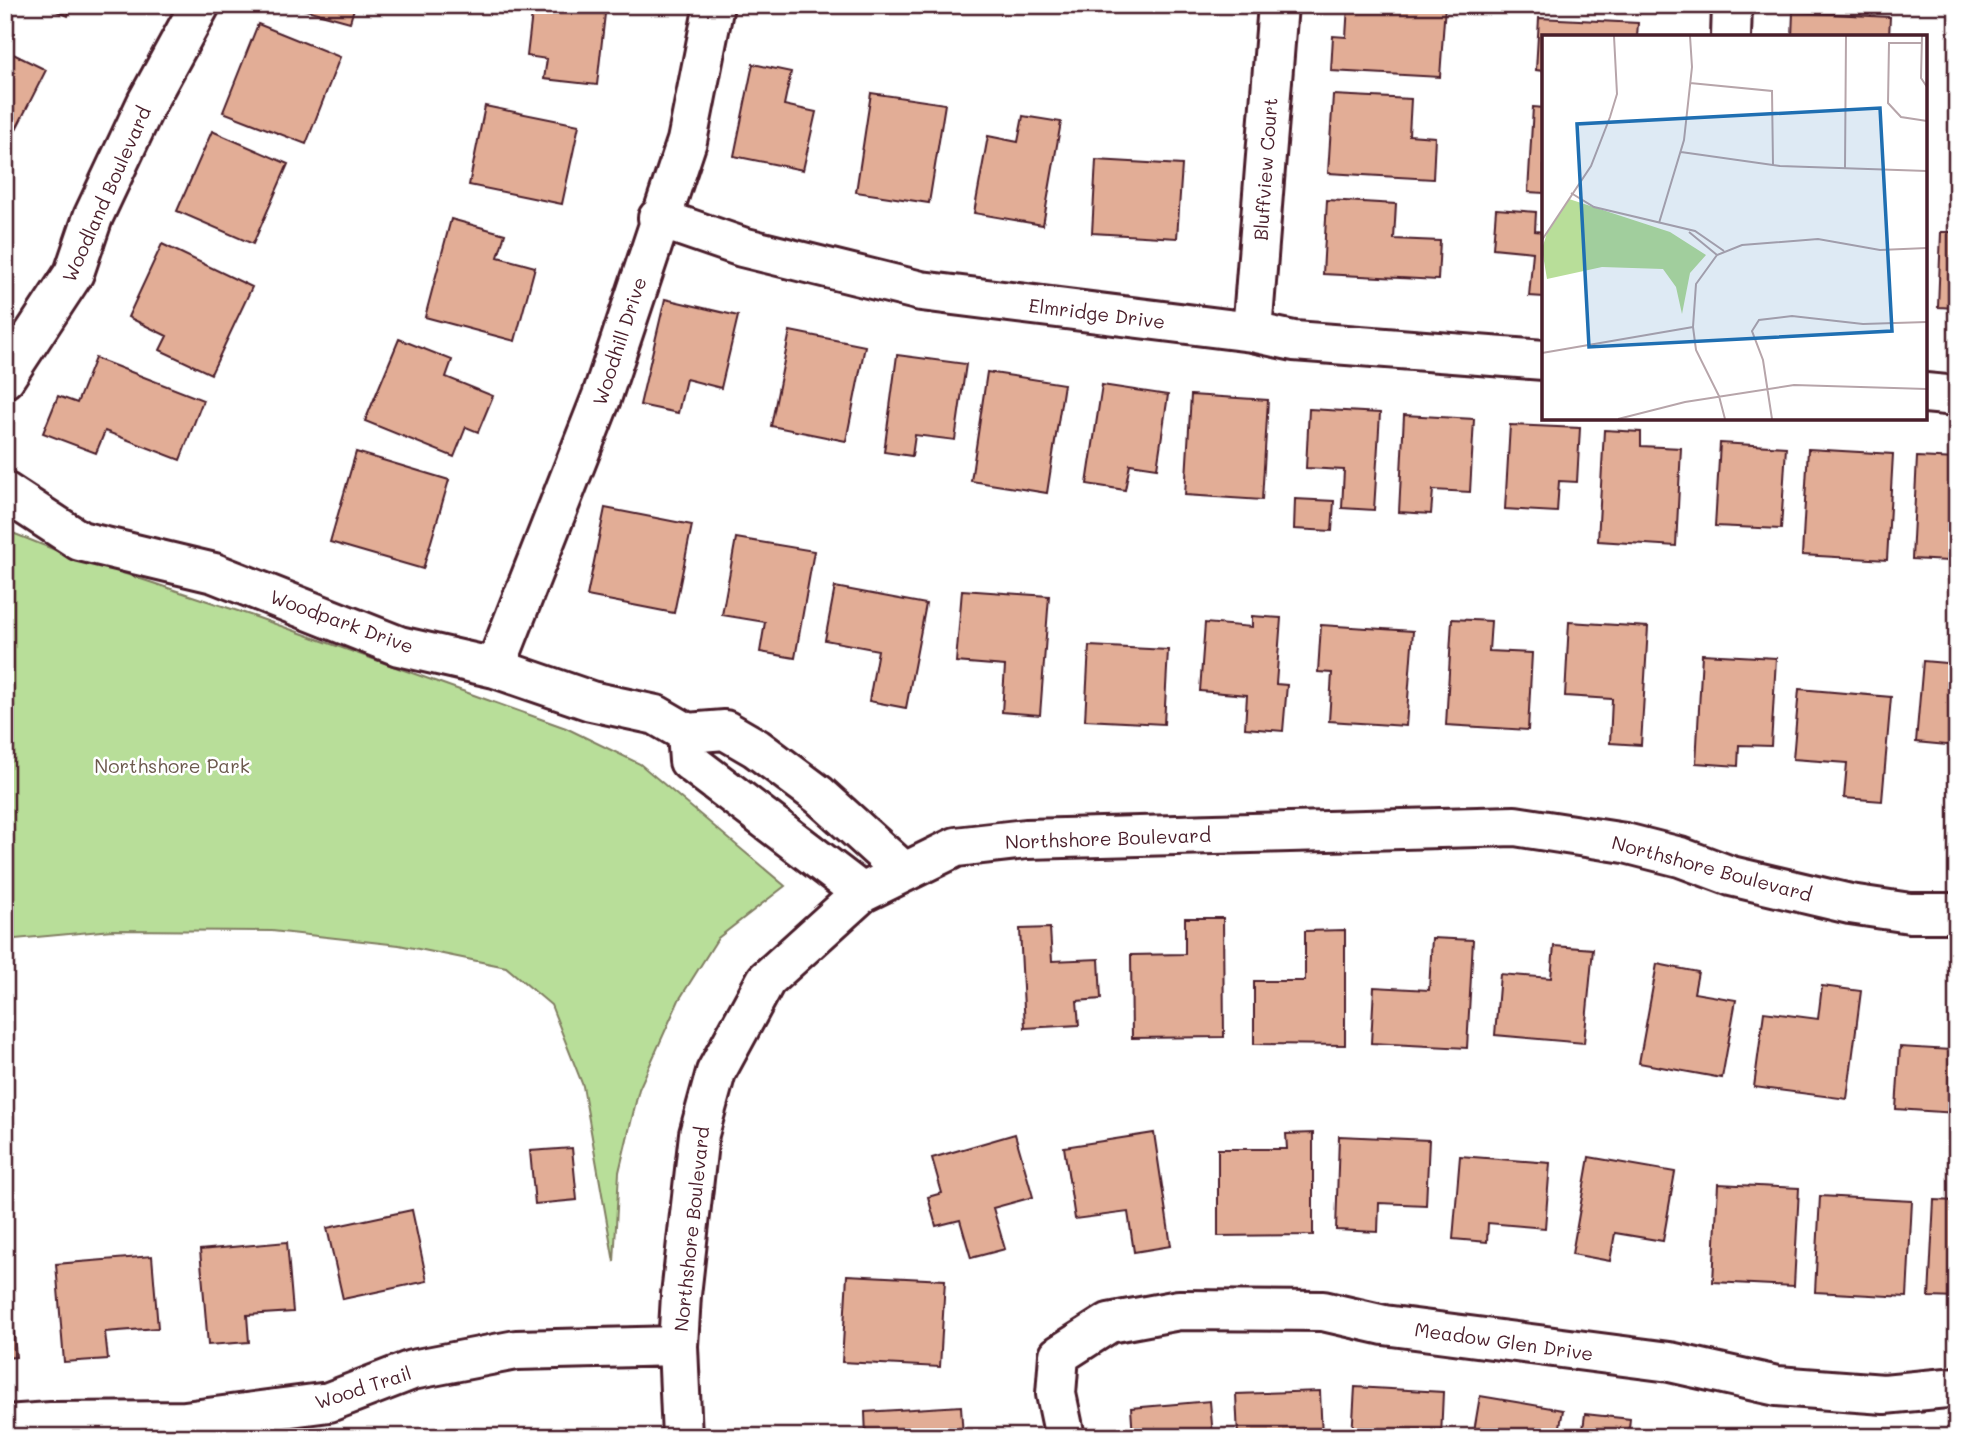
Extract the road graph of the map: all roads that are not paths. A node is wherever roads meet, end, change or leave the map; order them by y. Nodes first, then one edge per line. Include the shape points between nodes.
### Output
1 (200, 5) edge
2 (714, 5) edge
3 (1278, 5) edge
4 (1732, 5) edge
5 (1731, 35) edge
6 (658, 218) junction
7 (1252, 332) junction
8 (1542, 360) edge
9 (5, 378) edge
10 (1927, 393) edge
11 (1957, 396) edge
12 (5, 492) edge
13 (495, 668) junction
14 (687, 733) junction
15 (903, 871) junction
16 (862, 893) junction
17 (1957, 913) edge
18 (678, 1346) junction
19 (1957, 1387) edge
20 (5, 1425) edge
21 (682, 1437) edge
22 (1065, 1437) edge

1 - 9 street, Woodland Boulevard via 147,102 93,217 74,273
2 - 6 street, Woodhill Drive via 687,141
3 - 7 street, Bluffview Court
4 - 5 street
6 - 7 street, Elmridge Drive via 742,247 921,291
6 - 13 street, Woodhill Drive via 602,396
7 - 8 street, Elmridge Drive via 1294,341
10 - 11 street
12 - 13 street, Woodpark Drive via 80,541 214,573 399,646
13 - 14 street, Woodpark Drive via 591,701 656,715
14 - 15 street via 725,730 756,748 819,795
14 - 16 street via 690,761
15 - 16 street, Northshore Boulevard
15 - 17 street, Northshore Boulevard via 956,846 1026,839 1515,826 1625,843 1731,876 1850,904 1910,913
16 - 18 street, Northshore Boulevard via 766,979 716,1072 699,1134
18 - 20 street, Wood Trail via 516,1350 412,1370 330,1402 185,1422
18 - 21 street, Northshore Boulevard
19 - 22 street, Meadow Glen Drive via 1884,1394 1777,1386 1670,1362 1384,1325 1323,1311 1179,1310 1109,1323 1059,1355 1056,1394

